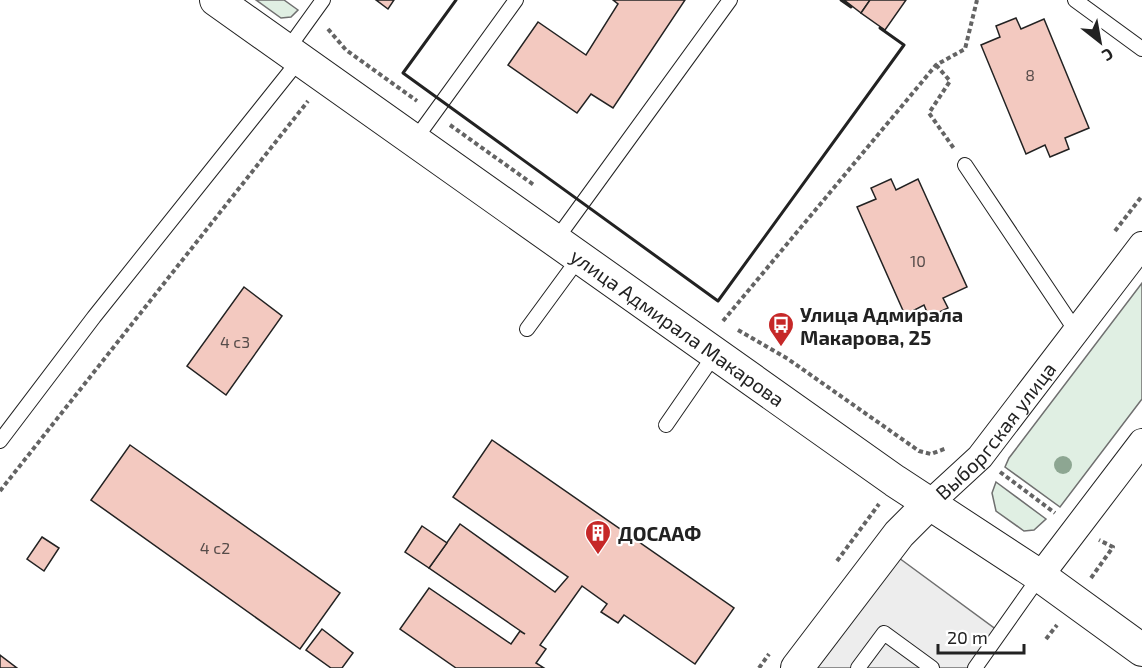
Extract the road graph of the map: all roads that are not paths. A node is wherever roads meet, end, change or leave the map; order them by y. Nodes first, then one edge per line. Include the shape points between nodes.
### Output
1 (216, 0) edge
2 (323, 0) edge
3 (516, 0) edge
4 (730, 0) edge
5 (1075, 0) edge
6 (1142, 49) edge
7 (293, 54) junction
8 (414, 141) junction
9 (965, 165) road end
10 (1142, 245) edge
11 (567, 250) junction
12 (527, 329) dead end
13 (1076, 332) junction
14 (716, 354) junction
15 (666, 425) dead end
16 (0, 441) edge
17 (1142, 442) edge
18 (930, 503) junction
19 (1040, 576) junction
20 (1142, 650) edge
21 (797, 668) edge
22 (858, 668) edge
23 (932, 668) edge
24 (975, 668) edge

1 - 7 street, улица Адмирала Макарова
2 - 7 lane
3 - 8 lane
4 - 11 lane
5 - 6 lane
7 - 8 street, улица Адмирала Макарова
7 - 16 lane
8 - 11 street, улица Адмирала Макарова
9 - 13 lane
10 - 13 street, Выборгская улица
11 - 12 lane
11 - 14 street, улица Адмирала Макарова
13 - 18 street, Выборгская улица via 980,457
14 - 15 lane
14 - 18 street, улица Адмирала Макарова
17 - 19 street
18 - 19 street, улица Адмирала Макарова
18 - 21 street, Выборгская улица via 899,534
19 - 20 street, улица Адмирала Макарова
19 - 24 lane
22 - 23 lane via 884,633

